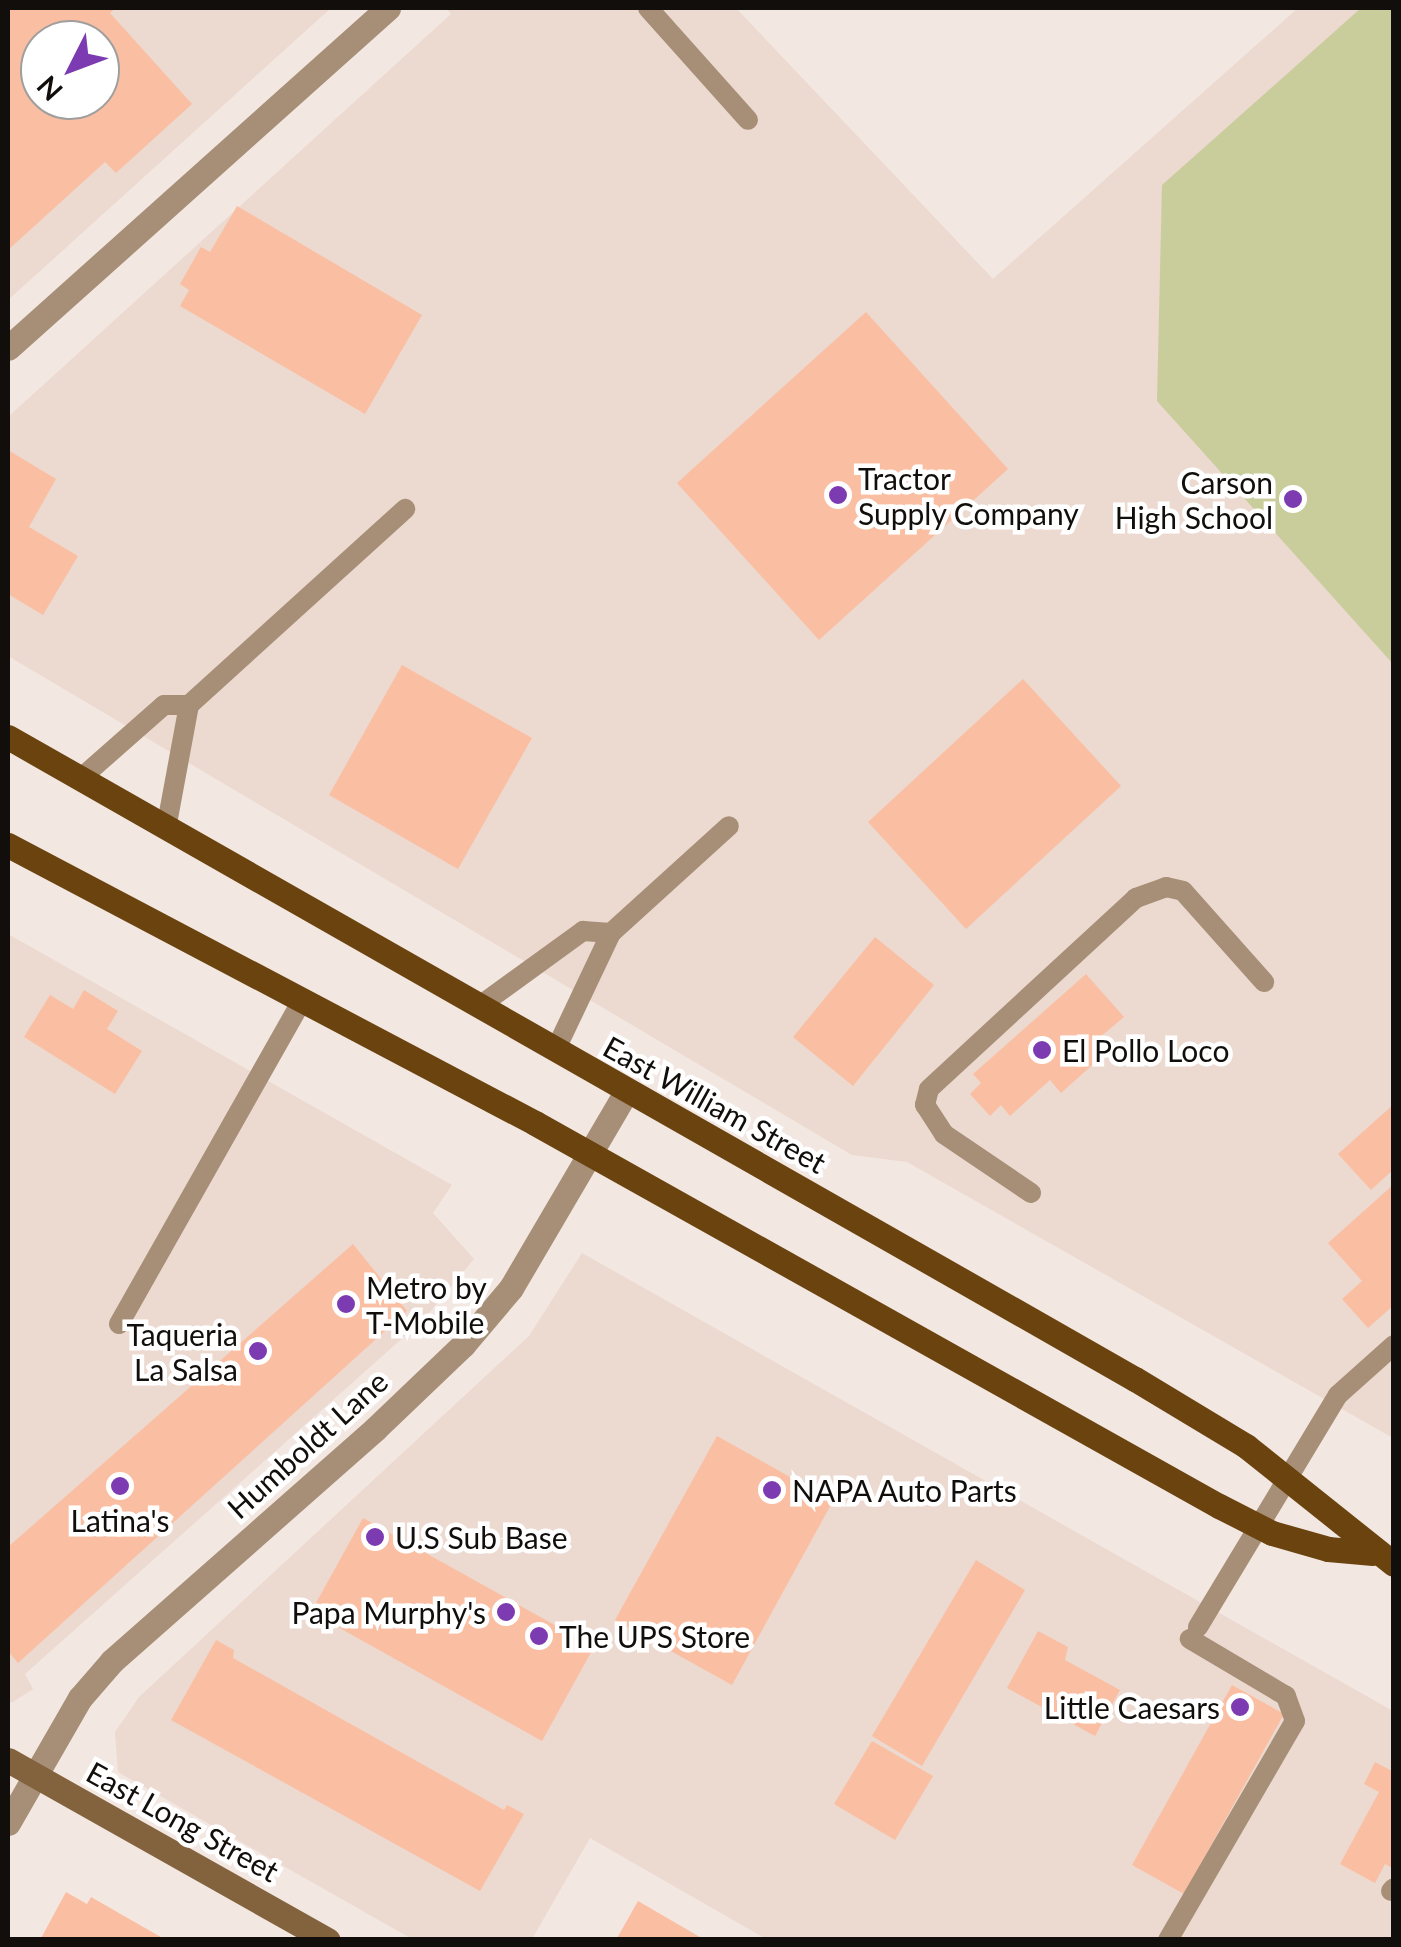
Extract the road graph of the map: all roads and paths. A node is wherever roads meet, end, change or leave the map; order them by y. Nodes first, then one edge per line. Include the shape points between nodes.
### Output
1 (388, 8) edge
2 (648, 8) edge
3 (748, 120) dead end
4 (8, 348) edge
5 (405, 509) dead end
6 (189, 706) junction
7 (8, 737) edge
8 (80, 779) junction
9 (730, 826) dead end
10 (166, 829) junction
11 (8, 845) edge
12 (611, 933) junction
13 (1264, 982) dead end
14 (302, 1000) junction
15 (478, 1006) junction
16 (556, 1052) junction
17 (626, 1092) junction
18 (591, 1154) junction
19 (1031, 1193) dead end
20 (119, 1324) dead end
21 (1394, 1345) edge
22 (1285, 1478) junction
23 (1258, 1525) junction
24 (1384, 1558) edge
25 (8, 1760) edge
26 (36, 1776) junction
27 (8, 1824) edge
28 (328, 1940) edge
29 (1168, 1940) edge

1 - 4 street
2 - 3 lane
5 - 6 lane
6 - 8 lane via 164,706
6 - 10 lane
7 - 8 main road, East William Street
8 - 10 main road, East William Street
9 - 12 lane
10 - 15 main road, East William Street
11 - 14 main road, East William Street
12 - 15 lane via 584,931
12 - 16 lane
13 - 19 lane via 1183,890 1166,887 1136,898 928,1090 925,1105 944,1134
14 - 18 main road, East William Street
14 - 20 lane
15 - 16 main road, East William Street
16 - 17 main road, East William Street
17 - 18 street, Humboldt Lane
17 - 22 main road, East William Street via 1135,1379
18 - 23 main road, East William Street
18 - 26 street, Humboldt Lane via 511,1288 463,1345 112,1662 80,1698
21 - 22 lane via 1338,1395
22 - 23 lane
22 - 24 main road, East William Street
23 - 24 main road, East William Street via 1328,1549
23 - 29 lane via 1194,1633 1286,1696 1296,1721
25 - 26 street, East Long Street
26 - 27 street, Humboldt Lane
26 - 28 street, East Long Street

